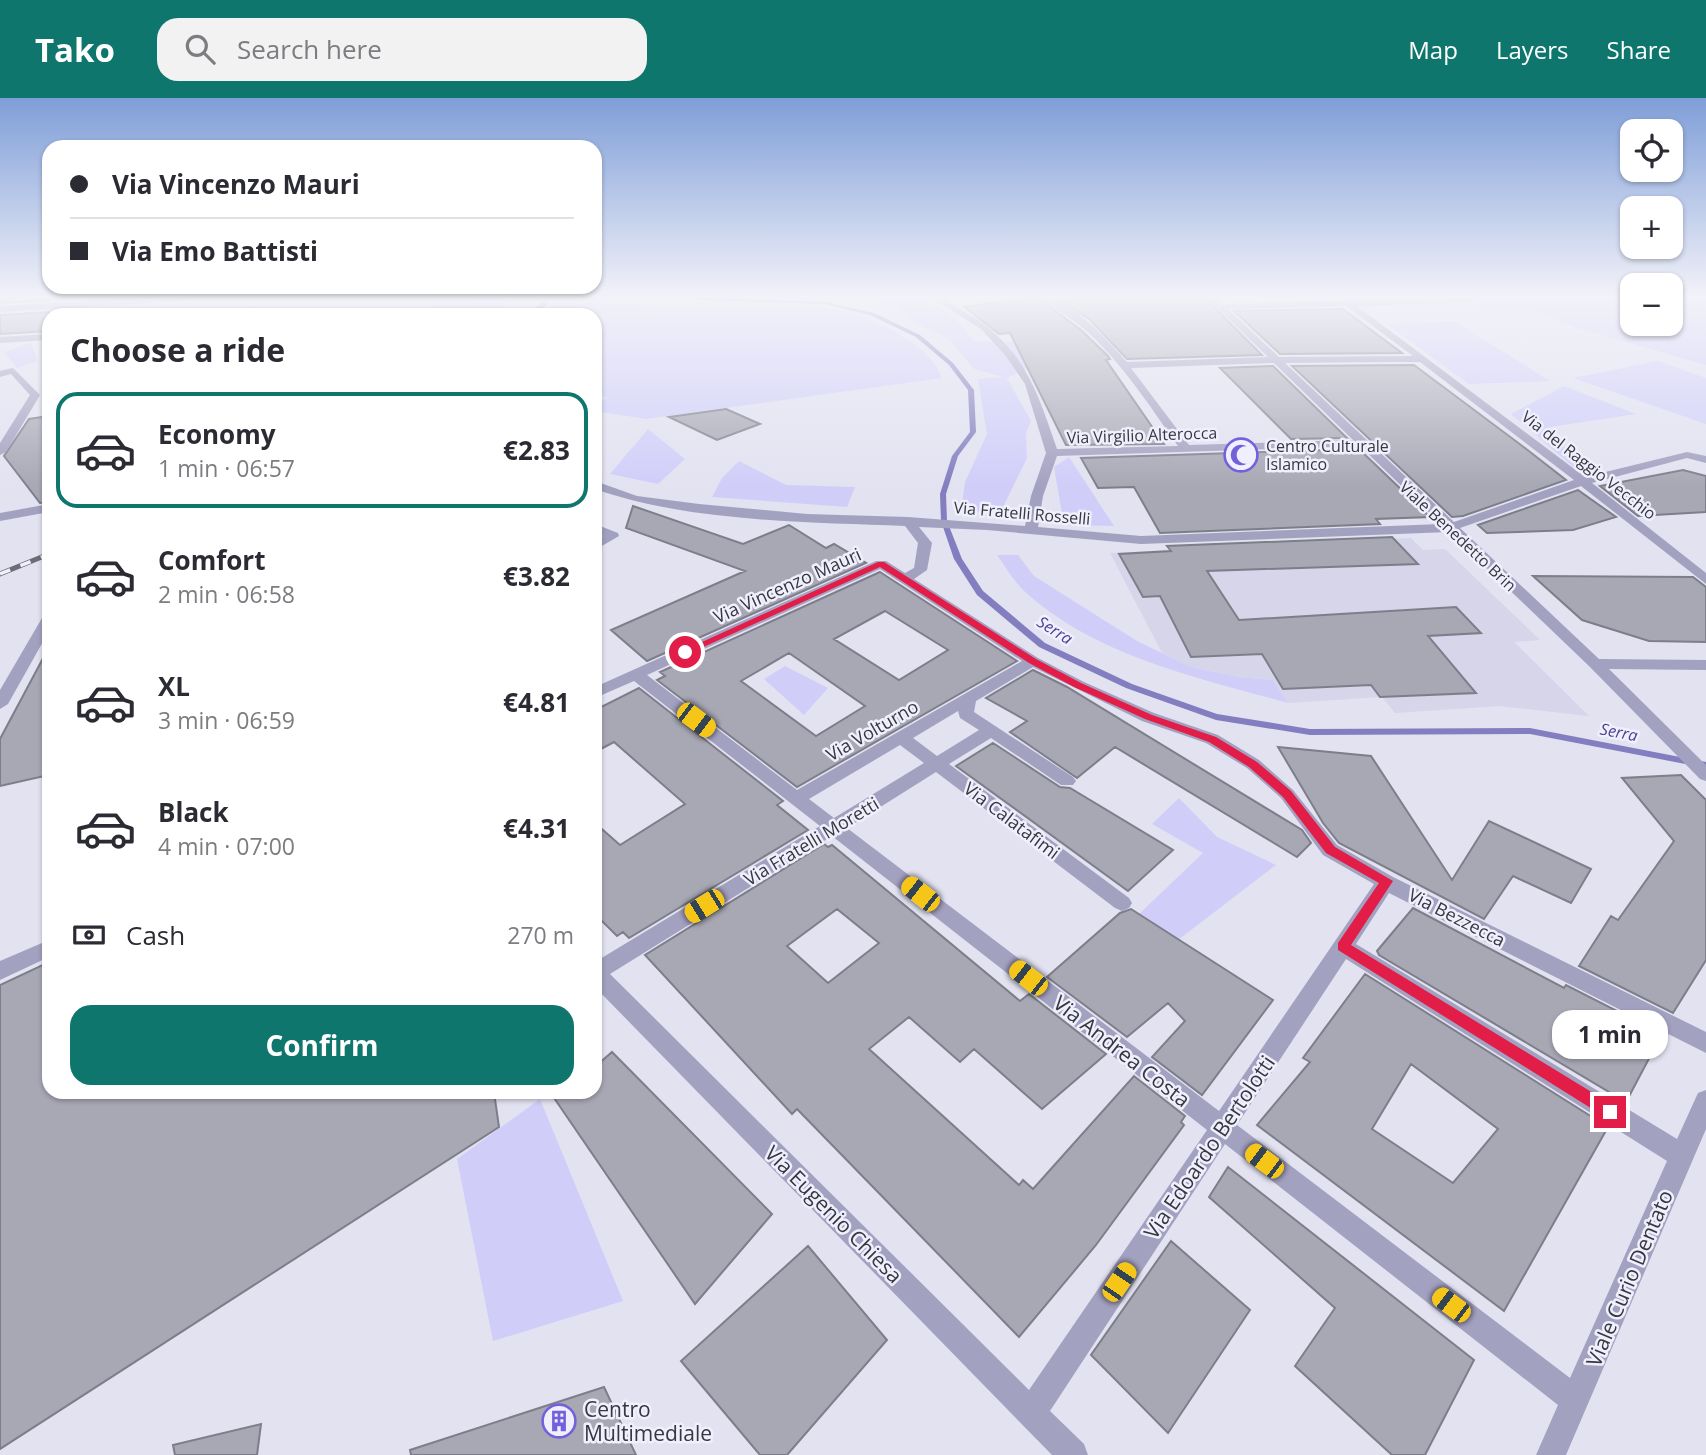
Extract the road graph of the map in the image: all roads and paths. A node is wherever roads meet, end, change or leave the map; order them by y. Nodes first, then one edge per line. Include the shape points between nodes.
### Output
1 (1014, 360) edge
2 (1120, 360) edge
3 (1193, 360) edge
4 (1207, 360) edge
5 (1275, 360) edge
6 (1375, 360) edge
7 (1425, 360) edge
8 (1278, 363) junction
9 (1124, 365) junction
10 (0, 374) edge
11 (1359, 443) junction
12 (1186, 449) junction
13 (0, 452) edge
14 (1052, 453) junction
15 (1706, 460) edge
16 (1581, 482) junction
17 (602, 487) edge
18 (42, 509) edge
19 (0, 517) edge
20 (908, 522) junction
21 (1450, 528) junction
22 (1031, 530) junction
23 (602, 531) edge
24 (602, 542) edge
25 (881, 564) joint
26 (904, 579) junction
27 (1706, 580) edge
28 (42, 630) edge
29 (1033, 661) junction
30 (1595, 664) junction
31 (1706, 665) edge
32 (635, 674) junction
33 (602, 690) edge
34 (968, 699) junction
35 (0, 704) edge
36 (990, 731) junction
37 (901, 737) junction
38 (937, 764) junction
39 (1706, 775) edge
40 (1067, 781) dead end
41 (796, 797) junction
42 (834, 827) junction
43 (1386, 881) junction
44 (1122, 903) dead end
45 (1342, 946) junction
46 (42, 951) edge
47 (602, 969) edge
48 (0, 971) edge
49 (602, 980) edge
50 (1706, 1043) edge
51 (1706, 1101) edge
52 (1222, 1129) junction
53 (1682, 1156) junction
54 (1576, 1401) junction
55 (1031, 1413) junction
56 (1073, 1455) edge
57 (1551, 1455) edge

1 - 14 street via 1030,384
2 - 9 street
3 - 9 street
4 - 8 street
5 - 8 street, Viale Benedetto Brin
6 - 8 street
7 - 16 street, Via del Raggio Vecchio
8 - 11 street, Viale Benedetto Brin
9 - 12 street
10 - 13 street via 13,371 35,395
11 - 12 street, Via Virgilio Alterocca
11 - 21 street, Viale Benedetto Brin
12 - 14 street, Via Virgilio Alterocca
14 - 22 street
15 - 16 street, Via Fratelli Rosselli via 1687,455
16 - 21 street, Via Fratelli Rosselli
16 - 27 street, Via del Raggio Vecchio
17 - 20 street, Via Fratelli Rosselli via 635,499 699,508
18 - 19 street
20 - 22 street, Via Fratelli Rosselli
20 - 26 street via 925,543 920,570
21 - 22 street, Via Fratelli Rosselli via 1141,540
21 - 30 street, Viale Benedetto Brin
23 - 24 street via 613,536
25 - 26 street, Via Bezzecca
25 - 32 street, Via Vincenzo Mauri
26 - 29 street, Via Bezzecca
28 - 35 street
29 - 34 street, Via Volturno
29 - 43 street, Via Bezzecca via 1148,717 1212,739 1253,764 1287,794 1331,850
30 - 31 street
30 - 39 street, Viale Benedetto Brin
32 - 33 street, Via Vincenzo Mauri
32 - 41 street, Via Andrea Costa
34 - 36 street via 966,715
34 - 37 street, Via Volturno
36 - 38 street, Via Fratelli Moretti
36 - 40 street
37 - 38 street, Via Calatafimi
37 - 41 street, Via Volturno
38 - 42 street, Via Fratelli Moretti
38 - 44 street, Via Calatafimi
41 - 42 street, Via Andrea Costa
42 - 47 street, Via Fratelli Moretti
42 - 52 street, Via Andrea Costa
43 - 45 street, Via Edoardo Bertolotti
43 - 50 street, Via Bezzecca
45 - 52 street, Via Edoardo Bertolotti
45 - 53 street
46 - 48 street
49 - 55 street, Via Eugenio Chiesa
51 - 53 street, Viale Curio Dentato
52 - 54 street, Via Andrea Costa
52 - 55 street, Via Edoardo Bertolotti
53 - 54 street, Viale Curio Dentato
54 - 57 street, Viale Curio Dentato
55 - 56 street, Via Eugenio Chiesa

